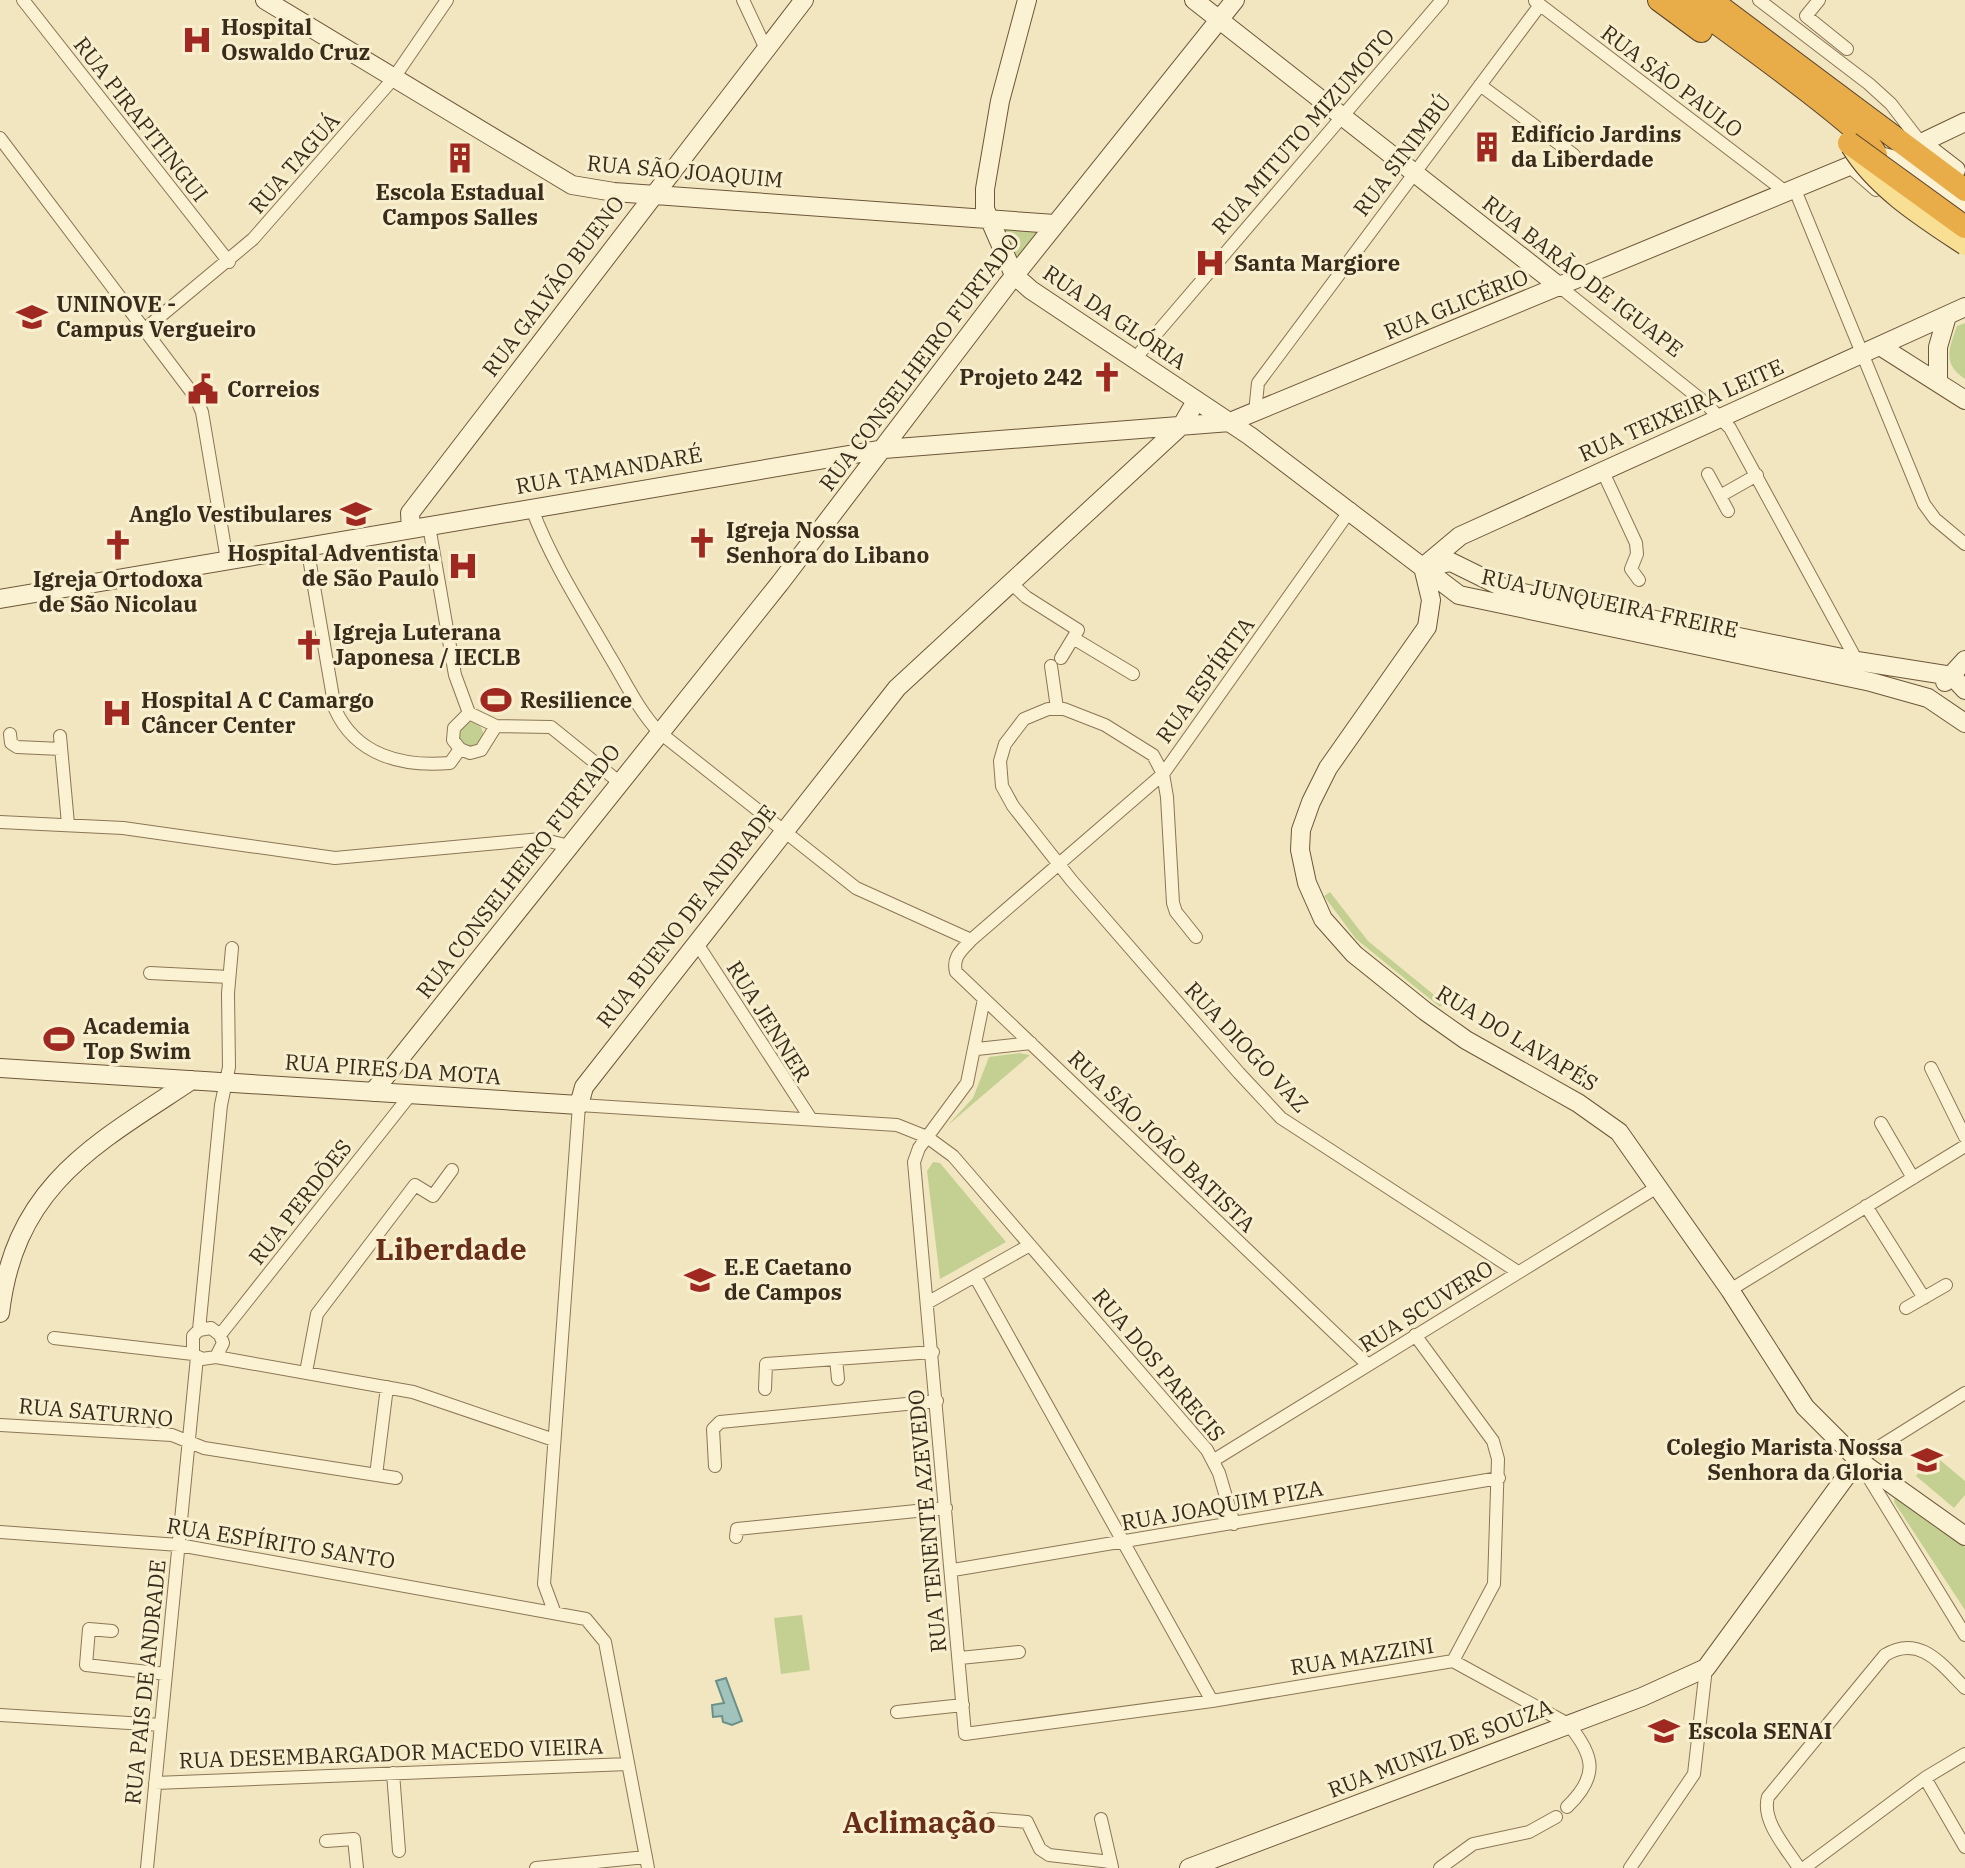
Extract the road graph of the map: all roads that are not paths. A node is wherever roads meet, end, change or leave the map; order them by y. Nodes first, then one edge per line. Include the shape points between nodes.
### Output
1 (23, 0) edge
2 (265, 0) edge
3 (447, 0) edge
4 (743, 0) edge
5 (804, 0) edge
6 (1027, 0) edge
7 (1194, 0) edge
8 (1235, 0) edge
9 (1442, 0) edge
10 (1659, 0) edge
11 (1685, 0) edge
12 (1711, 0) edge
13 (1731, 0) edge
14 (1759, 0) edge
15 (1819, 0) edge
16 (1537, 2) edge
17 (1219, 20) junction
18 (766, 49) junction
19 (1847, 49) dead end
20 (393, 79) junction
21 (1480, 85) junction
22 (1342, 116) junction
23 (1965, 122) edge
24 (0, 138) edge
25 (1849, 143) junction
26 (1921, 143) junction
27 (1876, 153) junction
28 (1574, 155) dead end
29 (1851, 168) junction
30 (1414, 173) junction
31 (1965, 177) edge
32 (1965, 190) edge
33 (1791, 192) junction
34 (653, 194) junction
35 (1965, 209) edge
36 (987, 220) junction
37 (1055, 224) junction
38 (1965, 227) edge
39 (1965, 245) edge
40 (1965, 256) edge
41 (229, 262) junction
42 (1014, 275) junction
43 (1560, 287) junction
44 (999, 294) junction
45 (1036, 294) junction
46 (1965, 307) edge
47 (1947, 316) junction
48 (145, 329) junction
49 (1872, 350) junction
50 (1133, 361) junction
51 (1938, 381) junction
52 (1965, 400) edge
53 (1196, 401) junction
54 (1252, 413) junction
55 (1721, 418) junction
56 (1230, 422) junction
57 (1182, 425) junction
58 (1250, 436) junction
59 (884, 449) junction
60 (1603, 472) junction
61 (1708, 474) dead end
62 (1757, 475) junction
63 (1720, 496) junction
64 (532, 509) junction
65 (1351, 509) junction
66 (1728, 511) dead end
67 (420, 527) junction
68 (1965, 544) edge
69 (307, 546) junction
70 (227, 560) junction
71 (1423, 567) junction
72 (1639, 580) dead end
73 (1010, 582) junction
74 (0, 599) edge
75 (1623, 622) junction
76 (1073, 638) junction
77 (1965, 660) edge
78 (1857, 661) junction
79 (1133, 674) dead end
80 (1952, 676) junction
81 (1965, 690) edge
82 (1928, 698) junction
83 (1057, 708) junction
84 (469, 713) junction
85 (1965, 723) edge
86 (496, 726) junction
87 (659, 732) junction
88 (10, 734) dead end
89 (460, 749) junction
90 (1163, 774) junction
91 (619, 782) junction
92 (0, 822) edge
93 (68, 824) junction
94 (782, 830) junction
95 (569, 846) junction
96 (1058, 866) junction
97 (1196, 937) dead end
98 (971, 940) junction
99 (696, 942) junction
100 (232, 948) dead end
101 (150, 973) dead end
102 (229, 977) junction
103 (984, 999) junction
104 (1031, 1043) junction
105 (977, 1049) junction
106 (0, 1068) edge
107 (1931, 1068) dead end
108 (144, 1077) junction
109 (192, 1080) junction
110 (227, 1082) junction
111 (373, 1092) junction
112 (411, 1094) junction
113 (795, 1100) junction
114 (579, 1105) junction
115 (152, 1107) junction
116 (784, 1117) junction
117 (811, 1119) junction
118 (1881, 1123) dead end
119 (927, 1137) junction
120 (1965, 1137) edge
121 (1965, 1146) edge
122 (452, 1170) dead end
123 (1913, 1178) junction
124 (1659, 1186) junction
125 (1866, 1206) junction
126 (1030, 1245) junction
127 (3, 1267) edge
128 (1518, 1272) junction
129 (976, 1278) junction
130 (1946, 1285) dead end
131 (1730, 1290) junction
132 (1924, 1298) junction
133 (927, 1303) junction
134 (1906, 1308) dead end
135 (0, 1313) edge
136 (199, 1330) junction
137 (220, 1335) junction
138 (1415, 1335) junction
139 (54, 1338) dead end
140 (933, 1352) junction
141 (195, 1356) junction
142 (216, 1357) junction
143 (836, 1359) junction
144 (1368, 1365) junction
145 (306, 1372) junction
146 (838, 1379) dead end
147 (387, 1387) junction
148 (765, 1389) dead end
149 (1965, 1393) edge
150 (937, 1401) junction
151 (0, 1425) edge
152 (554, 1440) junction
153 (188, 1443) junction
154 (1214, 1460) junction
155 (1858, 1460) junction
156 (715, 1466) dead end
157 (376, 1475) junction
158 (396, 1478) dead end
159 (1499, 1478) junction
160 (946, 1508) junction
161 (1234, 1524) junction
162 (0, 1532) edge
163 (1965, 1536) edge
164 (736, 1537) dead end
165 (1125, 1541) junction
166 (179, 1545) junction
167 (953, 1570) junction
168 (554, 1611) junction
169 (112, 1631) dead end
170 (1965, 1635) edge
171 (1019, 1652) dead end
172 (960, 1658) junction
173 (1453, 1661) junction
174 (1706, 1668) junction
175 (166, 1674) junction
176 (1965, 1688) edge
177 (1212, 1701) junction
178 (963, 1705) junction
179 (897, 1712) dead end
180 (0, 1715) edge
181 (1568, 1724) junction
182 (161, 1725) junction
183 (967, 1735) joint
184 (1965, 1747) edge
185 (1959, 1758) edge
186 (628, 1764) junction
187 (393, 1773) junction
188 (1925, 1778) junction
189 (155, 1783) junction
190 (1567, 1807) dead end
191 (1556, 1817) dead end
192 (991, 1819) dead end
193 (1101, 1819) dead end
194 (326, 1841) dead end
195 (1965, 1847) edge
196 (399, 1851) dead end
197 (647, 1862) edge
198 (1112, 1865) edge
199 (147, 1868) edge
200 (357, 1868) edge
201 (536, 1868) edge
202 (1189, 1868) edge
203 (1440, 1868) edge
204 (1630, 1868) edge
205 (1802, 1868) edge

1 - 41 street, RUA PIRAPITINGUI
2 - 20 street, RUA SÃO JOAQUIM
3 - 20 street, RUA TAGUÁ
4 - 18 street
5 - 18 street, RUA GALVÃO BUENO
6 - 36 street, RUA DA GLÓRIA via 1000,101 985,189
7 - 17 street, RUA BARÃO DE IGUAPE
8 - 17 street, RUA CONSELHEIRO FURTADO
9 - 22 street, RUA MITUTO MIZUMOTO
10 - 25 highway
11 - 27 highway via 1836,115
12 - 32 highway
13 - 26 highway
14 - 26 street via 1869,84
15 - 19 street via 1806,16
16 - 21 street, RUA SINIMBÚ
16 - 33 street, RUA SÃO PAULO
17 - 22 street, RUA BARÃO DE IGUAPE
17 - 37 street, RUA CONSELHEIRO FURTADO
18 - 34 street, RUA GALVÃO BUENO
20 - 34 street, RUA SÃO JOAQUIM via 572,185
20 - 41 street, RUA TAGUÁ
21 - 28 street
21 - 30 street, RUA SINIMBÚ
22 - 30 street, RUA BARÃO DE IGUAPE
22 - 50 street, RUA MITUTO MIZUMOTO
23 - 26 street
24 - 48 street
25 - 38 highway, bridge
25 - 39 main road, bridge via 1864,168
26 - 31 street
27 - 29 street, RUA GLICÉRIO
27 - 35 street via 1903,164
29 - 33 street, RUA GLICÉRIO
29 - 40 street
30 - 43 street, RUA BARÃO DE IGUAPE
30 - 54 street, RUA SINIMBÚ via 1258,383
33 - 43 street, RUA GLICÉRIO
33 - 49 street
34 - 36 street, RUA SÃO JOAQUIM
34 - 67 street, RUA GALVÃO BUENO via 410,513
36 - 37 street, RUA SÃO JOAQUIM
36 - 42 street, RUA DA GLÓRIA
37 - 42 street, RUA CONSELHEIRO FURTADO
41 - 48 street, RUA TAGUÁ
42 - 44 street, RUA CONSELHEIRO FURTADO
42 - 45 street, RUA DA GLÓRIA
43 - 54 street, RUA GLICÉRIO
43 - 55 street, RUA BARÃO DE IGUAPE
44 - 45 street
44 - 59 street, RUA CONSELHEIRO FURTADO
45 - 50 street, RUA DA GLÓRIA
46 - 47 street, RUA TEIXEIRA LEITE
47 - 49 street, RUA TEIXEIRA LEITE
47 - 51 street via 1938,347
48 - 70 street via 202,412
49 - 51 street
49 - 55 street, RUA TEIXEIRA LEITE
49 - 68 street via 1924,504
50 - 53 street, RUA DA GLÓRIA
51 - 52 street
53 - 56 street, RUA DA GLÓRIA
53 - 57 street, RUA BUENO DE ANDRADE
54 - 56 street, RUA GLICÉRIO
54 - 58 street
55 - 60 street, RUA TEIXEIRA LEITE
55 - 62 street, RUA BARÃO DE IGUAPE
56 - 57 street, RUA TAMANDARÉ
56 - 58 street
57 - 59 street, RUA TAMANDARÉ
57 - 73 street, RUA BUENO DE ANDRADE
58 - 65 street
59 - 64 street, RUA TAMANDARÉ
59 - 87 street, RUA CONSELHEIRO FURTADO
60 - 71 street, RUA TEIXEIRA LEITE via 1460,536
60 - 72 street via 1636,543 1631,569
61 - 63 street
62 - 63 street
62 - 78 street, RUA BARÃO DE IGUAPE
63 - 66 street
64 - 67 street, RUA TAMANDARÉ
64 - 87 street via 605,647
65 - 71 street
65 - 90 street, RUA ESPÍRITA
67 - 69 street, RUA TAMANDARÉ
67 - 84 street
69 - 70 street, RUA TAMANDARÉ
69 - 89 street via 341,722 366,746 405,763 450,763
70 - 74 street, RUA TAMANDARÉ
71 - 75 street, RUA JUNQUEIRA FREIRE via 1459,595
71 - 124 street, RUA DO LAVAPÉS via 1431,600 1427,627 1328,768 1301,830 1303,869 1313,900 1334,936 1425,1011 1604,1119
73 - 76 street via 1078,630
73 - 94 street, RUA BUENO DE ANDRADE via 897,688
75 - 78 street, RUA JUNQUEIRA FREIRE
75 - 82 street, RUA JUNQUEIRA FREIRE
76 - 79 street
76 - 83 street via 1056,662
77 - 80 street
78 - 80 street, RUA JUNQUEIRA FREIRE
80 - 81 street
80 - 82 street
82 - 85 street, RUA JUNQUEIRA FREIRE
83 - 90 street via 1092,719 1143,747
83 - 96 street, RUA DIOGO VAZ via 1037,712 1013,731 1000,774 1013,806
84 - 86 street
84 - 89 street via 452,734
86 - 89 street via 481,750
86 - 91 street via 551,727
87 - 91 street, RUA CONSELHEIRO FURTADO
87 - 94 street
88 - 93 street via 17,747 60,742
90 - 96 street
90 - 97 street, RUA ESPÍRITA via 1173,903
91 - 95 street, RUA CONSELHEIRO FURTADO
92 - 93 street
93 - 95 street via 335,858 541,839
94 - 98 street via 861,892
94 - 99 street, RUA BUENO DE ANDRADE
95 - 111 street, RUA CONSELHEIRO FURTADO
96 - 98 street
96 - 128 street, RUA DIOGO VAZ via 1281,1118
98 - 103 street, RUA SÃO JOÃO BATISTA via 954,966
99 - 113 street, RUA JENNER
99 - 114 street, RUA BUENO DE ANDRADE via 584,1087
100 - 102 street
101 - 102 street
102 - 110 street
103 - 104 street, RUA SÃO JOÃO BATISTA
103 - 105 street
104 - 105 street
104 - 144 street, RUA SÃO JOÃO BATISTA
105 - 119 street via 963,1092
106 - 108 street, RUA PIRES DA MOTA
107 - 120 street
108 - 109 street, RUA PIRES DA MOTA
108 - 115 street via 155,1092
109 - 110 street, RUA PIRES DA MOTA
109 - 115 street
110 - 111 street, RUA PIRES DA MOTA
110 - 136 street
111 - 112 street, RUA PIRES DA MOTA
112 - 114 street, RUA PIRES DA MOTA
112 - 137 street, RUA PERDÕES
113 - 116 street
113 - 117 street, RUA JENNER
114 - 116 street, RUA PIRES DA MOTA
114 - 152 street, RUA BUENO DE ANDRADE
115 - 127 street via 54,1182
116 - 117 street, RUA PIRES DA MOTA
117 - 119 street, RUA PIRES DA MOTA via 897,1125
118 - 123 street
119 - 126 street, RUA DOS PARECIS via 953,1156
119 - 133 street, RUA TENENTE AZEVEDO via 914,1162
121 - 123 street
122 - 145 street via 433,1196 415,1185 317,1314
123 - 125 street
124 - 128 street, RUA SCUVERO
124 - 131 street, RUA DO LAVAPÉS
125 - 131 street
125 - 132 street
126 - 129 street
126 - 154 street, RUA DOS PARECIS
127 - 135 street
128 - 138 street, RUA SCUVERO
129 - 133 street
129 - 165 street
130 - 132 street
131 - 155 street, RUA DO LAVAPÉS via 1805,1407
132 - 134 street
133 - 140 street, RUA TENENTE AZEVEDO
136 - 137 street via 211,1328
136 - 141 street via 192,1339
137 - 142 street via 223,1347
138 - 144 street, RUA SCUVERO
138 - 159 street, RUA MAZZINI via 1493,1441
139 - 141 street
140 - 143 street
140 - 150 street, RUA TENENTE AZEVEDO
141 - 142 street
141 - 153 street, RUA PAIS DE ANDRADE
142 - 145 street
143 - 146 street
143 - 148 street via 764,1365
144 - 154 street, RUA SCUVERO
145 - 147 street
147 - 152 street
147 - 157 street
149 - 155 street
150 - 156 street via 720,1422 713,1429
150 - 160 street, RUA TENENTE AZEVEDO
151 - 153 street, RUA SATURNO via 172,1435
152 - 168 street, RUA BUENO DE ANDRADE via 544,1584
153 - 157 street, RUA SATURNO
153 - 166 street, RUA PAIS DE ANDRADE
154 - 161 street, RUA DOS PARECIS
155 - 163 street, RUA DO LAVAPÉS
155 - 170 street
155 - 174 street
157 - 158 street, RUA SATURNO
159 - 161 street, RUA JOAQUIM PIZA
159 - 173 street, RUA MAZZINI via 1494,1584
160 - 164 street via 737,1529
160 - 167 street, RUA TENENTE AZEVEDO
161 - 165 street, RUA JOAQUIM PIZA
162 - 166 street, RUA ESPÍRITO SANTO
165 - 167 street, RUA JOAQUIM PIZA
165 - 177 street
166 - 168 street, RUA ESPÍRITO SANTO
166 - 175 street, RUA PAIS DE ANDRADE
167 - 172 street, RUA TENENTE AZEVEDO
168 - 186 street, RUA ESPÍRITO SANTO via 586,1619 601,1634
169 - 175 street via 89,1629 86,1665
171 - 172 street
172 - 178 street, RUA TENENTE AZEVEDO
173 - 177 street, RUA MAZZINI
173 - 181 street
174 - 181 street, RUA MUNIZ DE SOUZA
174 - 204 street via 1694,1774
175 - 182 street, RUA PAIS DE ANDRADE
176 - 205 street via 1927,1652 1907,1646 1885,1655 1768,1797 1771,1824
177 - 183 street, RUA MAZZINI
178 - 179 street
178 - 183 street, RUA TENENTE AZEVEDO
180 - 182 street
181 - 190 street via 1585,1747 1590,1768 1585,1787
181 - 202 street, RUA MUNIZ DE SOUZA
182 - 189 street, RUA PAIS DE ANDRADE
184 - 185 street
185 - 188 street
186 - 187 street, RUA DESEMBARGADOR MACEDO VIEIRA
186 - 197 street, RUA ESPÍRITO SANTO
187 - 189 street, RUA DESEMBARGADOR MACEDO VIEIRA
187 - 196 street
188 - 195 street
188 - 205 street
189 - 199 street, RUA PAIS DE ANDRADE
191 - 203 street via 1529,1832 1473,1844
192 - 198 street via 1027,1822 1040,1849 1049,1855
193 - 198 street
194 - 200 street via 354,1839
197 - 201 street

